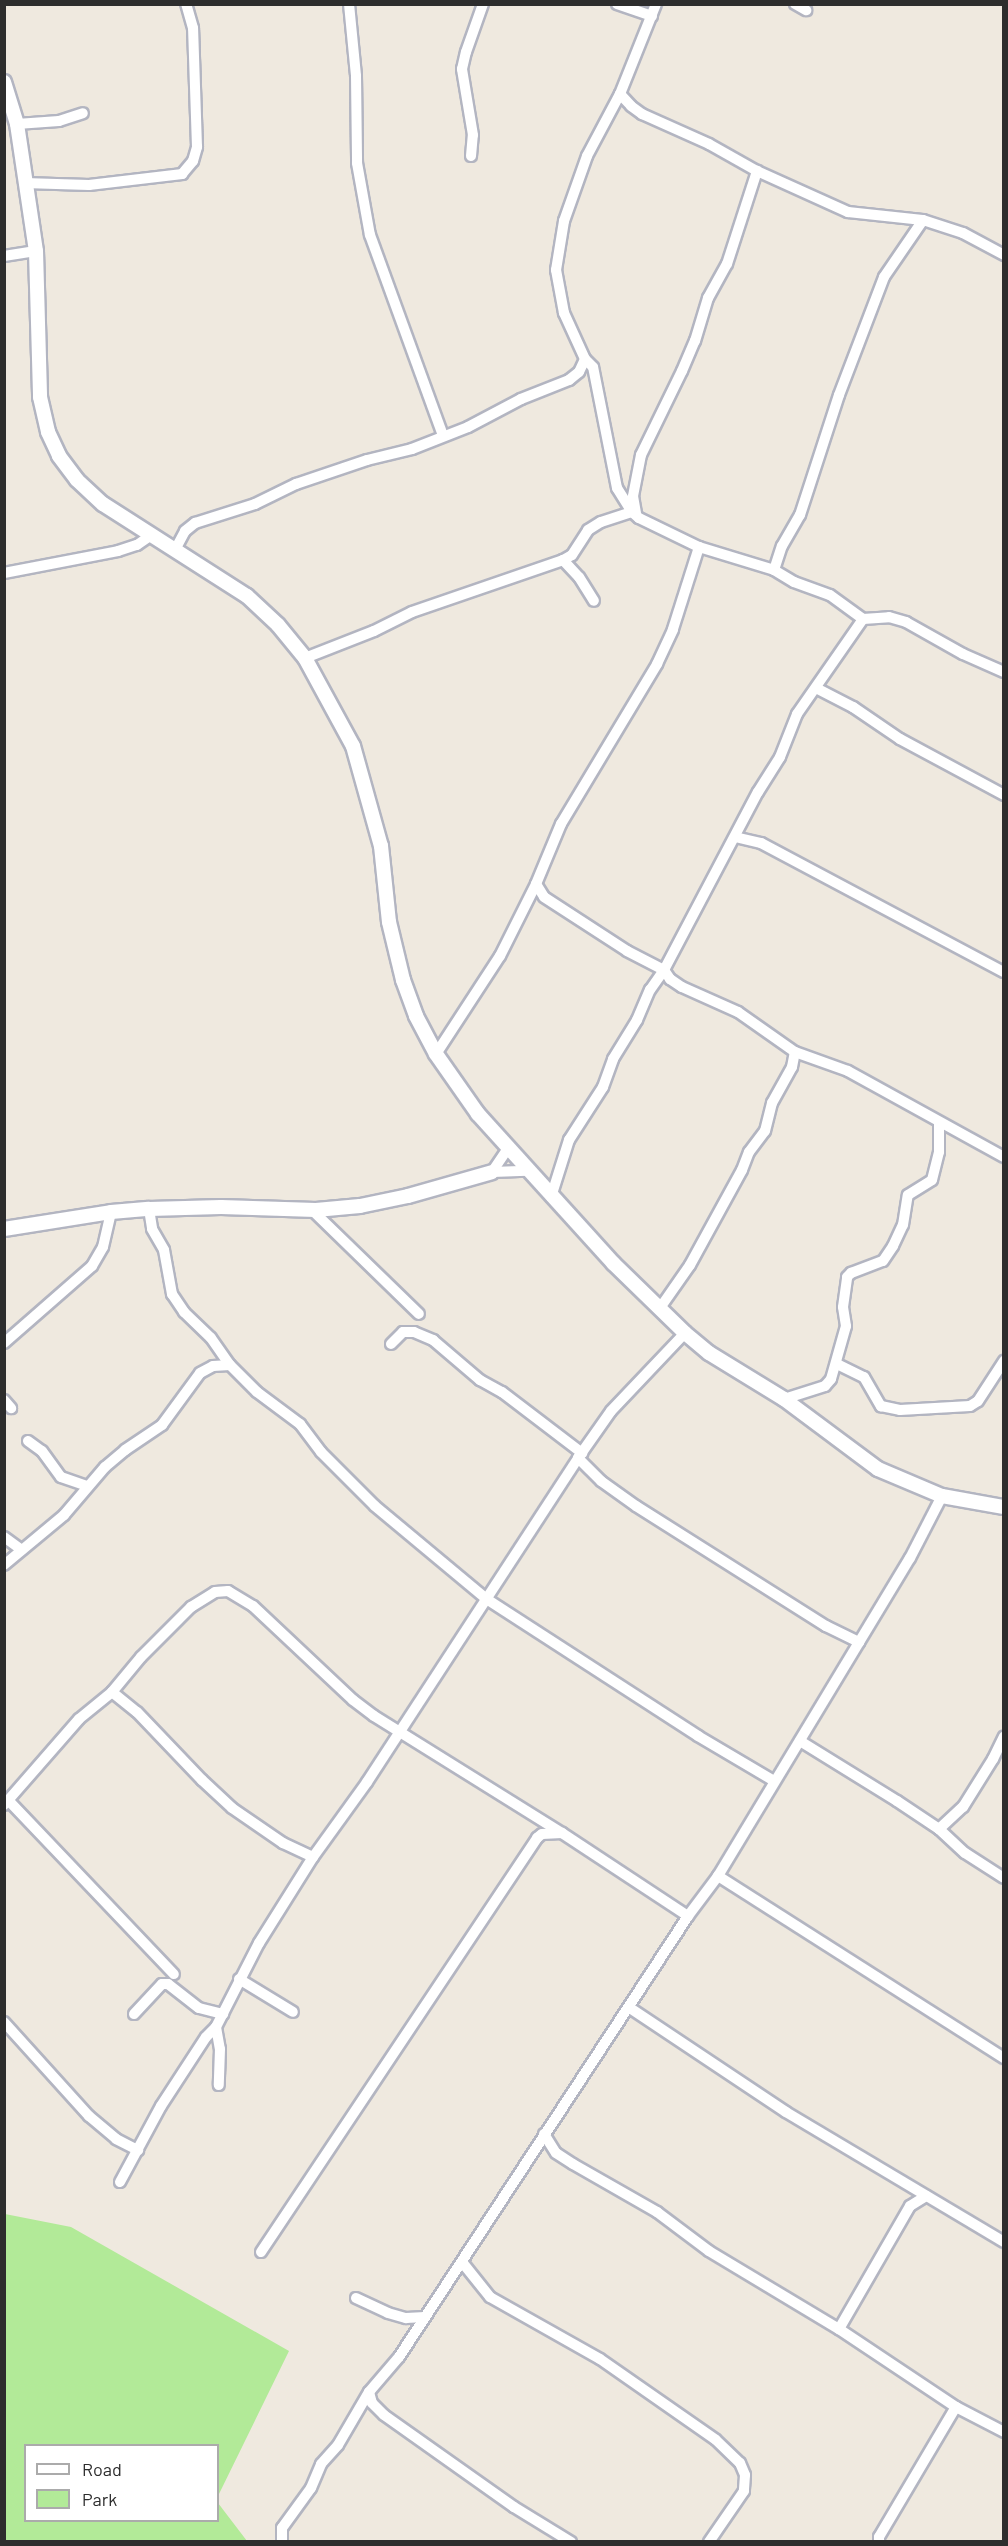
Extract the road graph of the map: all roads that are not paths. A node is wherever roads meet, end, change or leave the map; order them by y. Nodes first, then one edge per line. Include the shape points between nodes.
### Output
1 (186, 4) edge
2 (349, 4) edge
3 (483, 4) edge
4 (617, 4) edge
5 (656, 4) edge
6 (795, 4) edge
7 (806, 10) dead end
8 (652, 16) junction
9 (4, 82) edge
10 (620, 94) junction
11 (83, 113) dead end
12 (17, 124) junction
13 (471, 156) dead end
14 (757, 171) junction
15 (24, 183) junction
16 (923, 220) junction
17 (36, 251) junction
18 (1004, 255) edge
19 (4, 256) edge
20 (585, 359) junction
21 (443, 436) junction
22 (635, 515) junction
23 (153, 534) junction
24 (699, 547) junction
25 (176, 549) junction
26 (563, 560) junction
27 (774, 570) junction
28 (4, 573) edge
29 (594, 601) dead end
30 (863, 619) junction
31 (305, 658) junction
32 (1004, 672) edge
33 (816, 688) junction
34 (1004, 795) edge
35 (735, 837) junction
36 (536, 884) junction
37 (544, 897) junction
38 (527, 903) junction
39 (664, 970) junction
40 (1004, 972) edge
41 (795, 1052) junction
42 (436, 1054) junction
43 (812, 1057) junction
44 (792, 1067) junction
45 (939, 1123) junction
46 (508, 1148) junction
47 (1004, 1157) edge
48 (527, 1171) junction
49 (492, 1172) junction
50 (551, 1197) junction
51 (149, 1209) junction
52 (312, 1210) junction
53 (111, 1212) junction
54 (4, 1229) edge
55 (660, 1308) junction
56 (419, 1314) dead end
57 (685, 1333) junction
58 (4, 1343) edge
59 (391, 1344) dead end
60 (219, 1351) junction
61 (1004, 1361) edge
62 (837, 1364) junction
63 (213, 1365) junction
64 (230, 1365) junction
65 (784, 1399) junction
66 (28, 1441) dead end
67 (580, 1456) junction
68 (87, 1486) junction
69 (942, 1496) junction
70 (1004, 1507) edge
71 (4, 1537) edge
72 (22, 1550) junction
73 (4, 1565) edge
74 (488, 1600) junction
75 (859, 1642) junction
76 (112, 1692) junction
77 (401, 1730) junction
78 (1004, 1736) edge
79 (800, 1741) junction
80 (774, 1780) junction
81 (7, 1803) edge
82 (939, 1829) junction
83 (562, 1833) junction
84 (313, 1857) junction
85 (718, 1876) junction
86 (1004, 1878) edge
87 (688, 1916) junction
88 (174, 1974) dead end
89 (239, 1979) junction
90 (630, 2008) junction
91 (293, 2012) dead end
92 (134, 2014) dead end
93 (223, 2014) junction
94 (4, 2022) edge
95 (216, 2027) junction
96 (1004, 2058) edge
97 (219, 2085) dead end
98 (544, 2134) junction
99 (138, 2150) junction
100 (120, 2182) dead end
101 (926, 2196) junction
102 (1004, 2242) edge
103 (261, 2252) dead end
104 (462, 2262) junction
105 (356, 2298) dead end
106 (425, 2317) junction
107 (839, 2329) junction
108 (369, 2392) junction
109 (956, 2407) junction
110 (1004, 2432) edge
111 (282, 2541) edge
112 (571, 2541) edge
113 (709, 2541) edge
114 (879, 2541) edge

1 - 15 street via 193,28 197,147 183,174 89,185
2 - 21 street via 356,76 357,163 370,235
3 - 13 street via 462,69 473,135
4 - 8 street
5 - 8 street
6 - 7 street
8 - 10 street
9 - 12 street
10 - 14 street via 642,114
10 - 20 street via 587,156 557,251 558,294
11 - 12 street via 59,121
12 - 15 street
14 - 16 street via 848,212
14 - 22 street via 727,264 708,298 695,341 641,455 633,496
15 - 17 street
16 - 18 street via 963,233
16 - 27 street via 884,277 839,395 800,515 782,546
17 - 19 street
17 - 23 street via 40,397 48,432 58,456 77,480 103,504
20 - 21 street via 570,380
20 - 22 street via 592,367 617,488
21 - 25 street via 296,484 255,504 195,523 185,531
22 - 24 street
22 - 26 street via 601,522 588,530 572,555
23 - 25 street
23 - 28 street via 118,551
24 - 27 street
24 - 36 street via 673,629 657,664 561,824
25 - 31 street via 248,596
26 - 29 street
26 - 31 street via 442,601
27 - 30 street via 830,596
30 - 32 street via 889,617 906,622
30 - 33 street
31 - 42 street via 353,746 381,846 389,922 403,980
33 - 34 street
33 - 35 street via 797,714 780,757
35 - 39 street
35 - 40 street via 761,843
36 - 37 street
36 - 38 street
37 - 38 street
37 - 39 street
38 - 42 street via 500,956
39 - 41 street via 682,987 738,1012
39 - 50 street via 617,1051 596,1101 569,1140
41 - 43 street
41 - 44 street
42 - 46 street via 478,1114
43 - 44 street
43 - 45 street via 848,1071
44 - 55 street via 775,1093 765,1131 749,1152 690,1265
45 - 47 street
45 - 62 street via 939,1152 932,1180 908,1196 903,1226 893,1246 883,1261 847,1277 843,1306 846,1326
46 - 48 street
46 - 49 street
48 - 49 street
48 - 50 street
49 - 52 street via 408,1196
50 - 55 street
51 - 52 street
51 - 53 street
51 - 60 street via 152,1229 164,1250 172,1294
52 - 56 street
53 - 54 street
53 - 58 street via 103,1246 92,1266
55 - 57 street
57 - 65 street via 739,1373
57 - 67 street via 611,1411
59 - 67 street via 403,1332 433,1340
60 - 63 street
60 - 64 street
61 - 62 street via 978,1401 970,1406 900,1410 881,1406 864,1377
62 - 65 street via 825,1386
63 - 64 street
63 - 68 street via 200,1373 162,1425 124,1450
64 - 74 street via 257,1392 300,1424 321,1452 375,1506
65 - 69 street via 878,1469
66 - 68 street via 42,1451 61,1477
67 - 74 street
67 - 75 street via 601,1481 645,1513 826,1626
68 - 72 street via 64,1515
69 - 70 street
69 - 75 street
71 - 72 street
72 - 73 street
74 - 77 street
74 - 80 street via 698,1736
75 - 79 street
76 - 77 street via 191,1607 215,1592 228,1591 253,1606 353,1700
76 - 81 street via 79,1719
76 - 84 street via 232,1808 283,1843
77 - 83 street
77 - 84 street
78 - 82 street via 963,1807
79 - 80 street
79 - 82 street
80 - 85 street
81 - 88 street
82 - 86 street via 965,1853
83 - 87 street
83 - 103 street via 537,1838
84 - 89 street
85 - 87 street
85 - 96 street
87 - 90 street
89 - 91 street
89 - 93 street
90 - 98 street
90 - 101 street via 786,2112
92 - 93 street via 162,1984 168,1984 199,2008
93 - 95 street
94 - 99 street via 89,2116
95 - 97 street
95 - 99 street via 161,2106
98 - 104 street
98 - 107 street via 556,2153 657,2212 709,2251
99 - 100 street
101 - 102 street
101 - 107 street via 910,2206
104 - 106 street
104 - 113 street via 490,2297 600,2359 716,2440 740,2463 745,2475 744,2491
105 - 106 street via 406,2318
106 - 108 street via 399,2357
107 - 109 street
108 - 111 street via 282,2529
108 - 112 street via 372,2403 384,2415 514,2507
109 - 110 street
109 - 114 street

